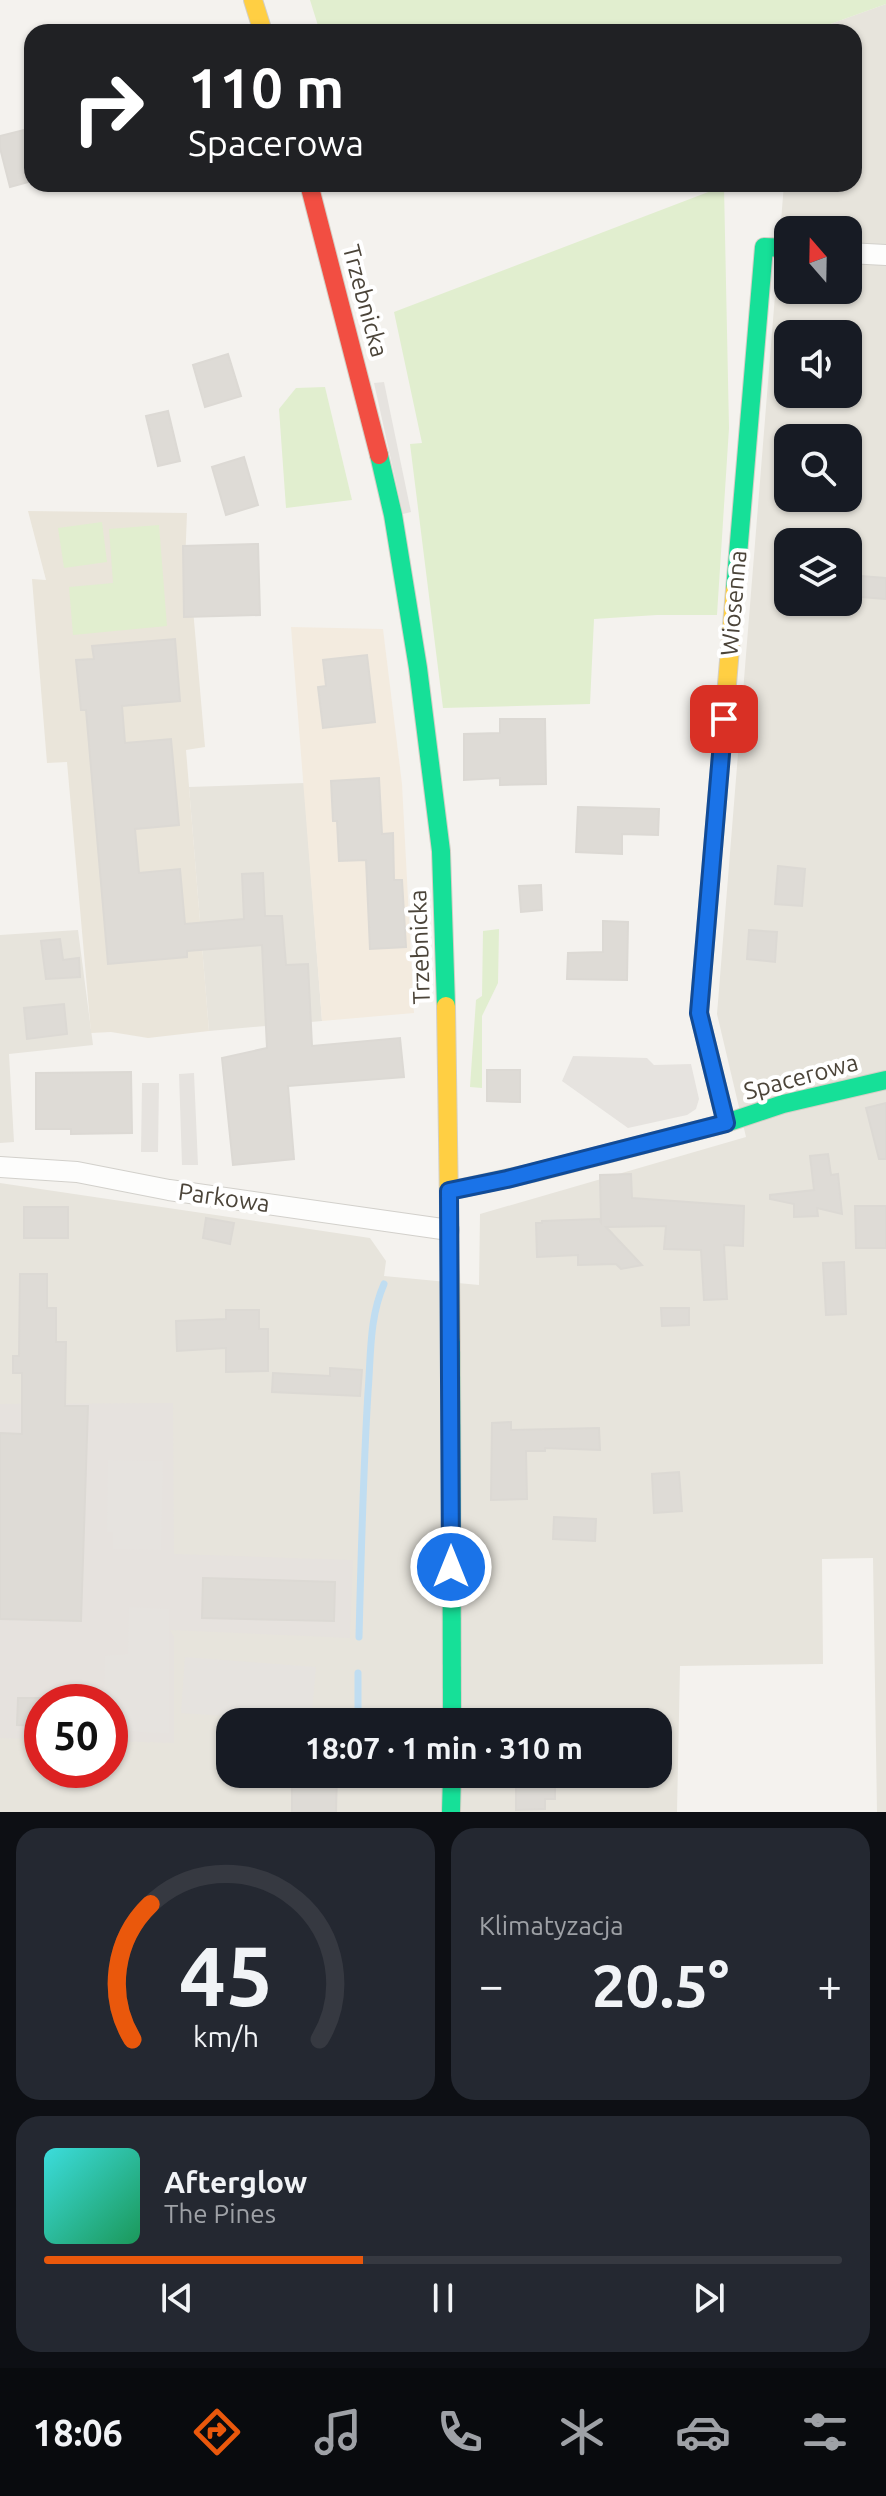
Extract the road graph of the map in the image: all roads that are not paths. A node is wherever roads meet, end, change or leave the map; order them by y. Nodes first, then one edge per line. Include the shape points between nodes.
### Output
1 (253, 0) edge
2 (260, 24) edge
3 (311, 192) edge
4 (774, 247) edge
5 (862, 254) edge
6 (886, 255) edge
7 (886, 1080) edge
8 (726, 1123) junction
9 (0, 1167) edge
10 (449, 1191) junction
11 (449, 1230) junction
12 (452, 1708) edge
13 (452, 1788) edge
14 (451, 1812) edge

1 - 2 main road
3 - 10 main road, Trzebnicka via 380,451 418,668 441,851
4 - 8 main road, Wiosenna via 764,247 699,1013
5 - 6 street
7 - 8 main road, Spacerowa
8 - 10 main road, Spacerowa
9 - 11 street, Parkowa via 77,1172
10 - 11 main road, Trzebnicka
11 - 12 main road, Trzebnicka
13 - 14 main road

